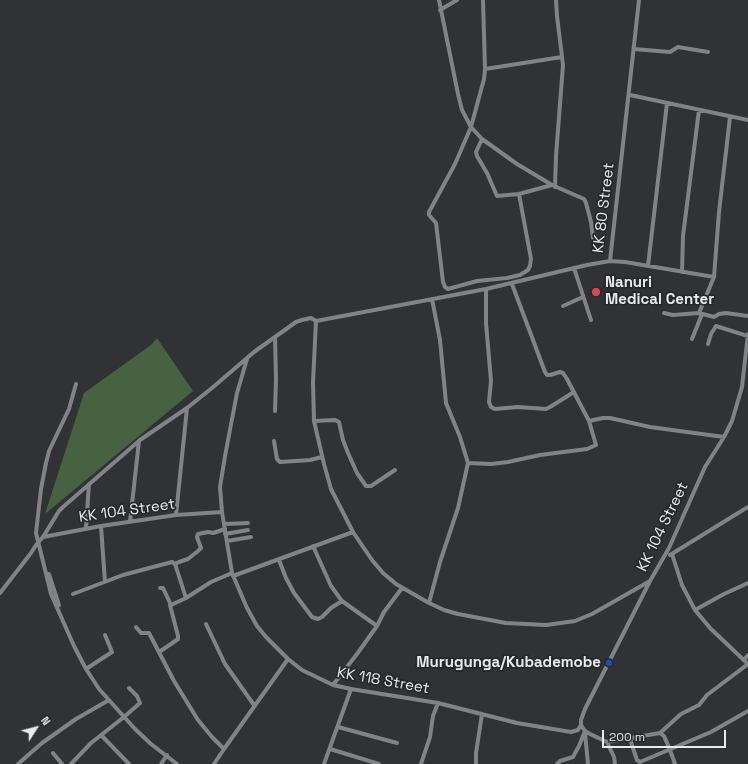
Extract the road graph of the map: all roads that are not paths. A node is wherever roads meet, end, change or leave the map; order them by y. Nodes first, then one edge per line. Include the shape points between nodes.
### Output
1 (439, 0) edge
2 (457, 0) edge
3 (483, 0) edge
4 (556, 0) edge
5 (639, 0) edge
6 (440, 10) junction
7 (634, 49) junction
8 (708, 52) dead end
9 (562, 57) junction
10 (485, 69) junction
11 (630, 95) junction
12 (667, 103) junction
13 (699, 110) junction
14 (730, 117) junction
15 (748, 120) edge
16 (472, 127) junction
17 (482, 139) junction
18 (554, 186) junction
19 (519, 194) junction
20 (593, 238) dead end
21 (610, 261) junction
22 (648, 266) junction
23 (574, 268) junction
24 (682, 272) junction
25 (714, 277) junction
26 (512, 284) junction
27 (486, 289) junction
28 (583, 297) junction
29 (432, 299) junction
30 (563, 306) dead end
31 (664, 313) dead end
32 (700, 314) junction
33 (748, 316) edge
34 (591, 320) dead end
35 (316, 321) junction
36 (748, 335) edge
37 (275, 337) junction
38 (692, 339) dead end
39 (708, 344) dead end
40 (247, 358) junction
41 (743, 379) junction
42 (748, 382) edge
43 (76, 384) dead end
44 (574, 392) junction
45 (187, 408) junction
46 (275, 411) dead end
47 (314, 421) junction
48 (589, 421) junction
49 (724, 437) junction
50 (140, 440) junction
51 (274, 441) dead end
52 (322, 457) junction
53 (468, 463) junction
54 (395, 470) dead end
55 (89, 484) junction
56 (748, 507) edge
57 (222, 512) junction
58 (176, 515) junction
59 (130, 522) junction
60 (248, 523) dead end
61 (101, 526) junction
62 (86, 528) junction
63 (225, 529) junction
64 (248, 530) dead end
65 (352, 532) junction
66 (43, 537) junction
67 (251, 537) dead end
68 (227, 542) junction
69 (37, 543) junction
70 (313, 546) junction
71 (672, 554) junction
72 (664, 558) junction
73 (279, 560) junction
74 (175, 564) junction
75 (232, 575) junction
76 (650, 581) junction
77 (105, 582) junction
78 (748, 583) edge
79 (160, 588) dead end
80 (402, 588) junction
81 (0, 593) edge
82 (73, 594) dead end
83 (186, 598) junction
84 (342, 600) junction
85 (428, 603) junction
86 (170, 605) junction
87 (695, 610) junction
88 (206, 624) dead end
89 (377, 626) junction
90 (136, 628) dead end
91 (105, 635) dead end
92 (158, 652) junction
93 (748, 655) edge
94 (288, 659) junction
95 (744, 660) junction
96 (748, 664) edge
97 (86, 669) junction
98 (333, 685) junction
99 (129, 688) dead end
100 (351, 689) junction
101 (108, 700) junction
102 (438, 703) junction
103 (254, 705) junction
104 (748, 711) edge
105 (482, 714) junction
106 (124, 717) junction
107 (581, 725) junction
108 (338, 727) junction
109 (585, 731) junction
110 (660, 733) junction
111 (101, 735) junction
112 (630, 739) junction
113 (607, 742) junction
114 (397, 743) dead end
115 (224, 749) junction
116 (330, 749) junction
117 (670, 750) junction
118 (53, 753) dead end
119 (167, 755) junction
120 (18, 764) edge
121 (62, 764) edge
122 (71, 764) edge
123 (129, 764) edge
124 (161, 764) edge
125 (177, 764) edge
126 (214, 764) edge
127 (324, 764) edge
128 (379, 764) edge
129 (421, 764) edge
130 (476, 764) edge
131 (557, 764) edge
132 (588, 764) edge
133 (615, 764) edge
134 (675, 764) edge

1 - 6 street
2 - 6 street
3 - 10 street
4 - 9 street
5 - 7 street, KK 80 Street
6 - 16 street via 462,110
7 - 8 street via 670,52 678,47
7 - 11 street, KK 80 Street
9 - 10 street
9 - 18 street via 563,77
10 - 16 street
11 - 12 street
11 - 21 street, KK 80 Street
12 - 13 street
12 - 22 street
13 - 14 street
13 - 24 street via 683,236
14 - 15 street
14 - 25 street
16 - 17 street
16 - 19 street via 429,212 436,223 443,282 448,289 478,281 520,275 528,270 531,260
17 - 18 street
17 - 19 street via 476,152 495,194 500,197
18 - 19 street
18 - 20 street via 584,199
21 - 22 street
21 - 23 street, KK 80 Street
22 - 24 street
23 - 26 street, KK 80 Street
23 - 28 street
24 - 25 street
25 - 32 street
26 - 27 street, KK 80 Street
26 - 44 street via 545,372 547,375 563,373
27 - 29 street, KK 80 Street
27 - 44 street via 491,407 546,409
28 - 30 street
28 - 34 street
29 - 35 street, KK 80 Street
29 - 53 street via 440,340 446,404
31 - 32 street
32 - 33 street via 714,317 726,313
32 - 38 street
35 - 37 street, KK 80 Street via 311,318 296,322
35 - 47 street
36 - 39 street via 716,326
36 - 41 street, KK 104 Street
37 - 40 street, KK 80 Street
37 - 46 street
40 - 45 street, KK 80 Street
40 - 57 street, KK 118 Street via 237,393 225,456 220,487
41 - 42 street
41 - 49 street, KK 104 Street via 732,421
43 - 69 street via 46,463 41,489
44 - 48 street
45 - 50 street, KK 80 Street
45 - 58 street
47 - 52 street
47 - 54 street via 339,422 348,453 366,486 371,486
48 - 49 street via 610,418
48 - 53 street via 596,442 592,448 502,463
49 - 72 street, KK 104 Street via 705,466
50 - 55 street, KK 80 Street
50 - 59 street
51 - 52 street via 277,459 280,462
52 - 65 street via 331,489
53 - 85 street via 458,508
55 - 62 street
55 - 66 street, KK 80 Street via 59,511
56 - 71 street
57 - 58 street, KK 104 Street
57 - 63 street, KK 118 Street
58 - 59 street, KK 104 Street
59 - 61 street, KK 104 Street
60 - 63 street
61 - 62 street, KK 104 Street
61 - 77 street
62 - 66 street, KK 104 Street
63 - 64 street
63 - 68 street, KK 118 Street
63 - 74 street via 198,534 198,551 188,559
65 - 70 street
65 - 80 street via 383,573
66 - 69 street
67 - 68 street
68 - 75 street, KK 118 Street
69 - 81 street
69 - 97 street via 51,594
70 - 73 street
70 - 84 street via 331,586
71 - 72 street
71 - 87 street via 682,585
72 - 76 street, KK 104 Street
73 - 75 street
73 - 84 street via 294,593 312,617 322,617
74 - 77 street via 168,562
74 - 83 street
75 - 83 street via 206,585
75 - 94 street, KK 118 Street via 257,626
76 - 85 street via 592,614 575,621 546,625 506,624 458,614
76 - 107 street, KK 104 Street via 585,709
77 - 82 street
78 - 87 street
79 - 86 street via 163,588
80 - 85 street
80 - 89 street
83 - 86 street
84 - 89 street
86 - 92 street via 178,639
87 - 95 street
88 - 103 street via 225,664
89 - 98 street
90 - 92 street via 141,633 149,633
91 - 97 street via 112,652
92 - 115 street via 198,720
93 - 95 street
94 - 98 street, KK 118 Street via 302,670
94 - 103 street
95 - 96 street
96 - 110 street via 707,695 699,705 681,714
97 - 101 street
98 - 100 street, KK 118 Street
99 - 106 street via 140,702
100 - 102 street, KK 118 Street
100 - 108 street
101 - 106 street
101 - 120 street via 42,743
102 - 105 street, KK 118 Street
102 - 129 street
103 - 115 street
104 - 117 street via 721,727
105 - 107 street, KK 118 Street via 571,732 578,730
105 - 130 street
106 - 111 street
106 - 119 street via 150,744
107 - 109 street
108 - 114 street
108 - 116 street
109 - 113 street
109 - 131 street via 573,757
109 - 132 street
110 - 112 street
110 - 117 street
111 - 122 street
111 - 123 street
112 - 113 street
112 - 117 street via 639,762
113 - 133 street
115 - 126 street
116 - 127 street
116 - 128 street
117 - 134 street
118 - 121 street
119 - 124 street
119 - 125 street

